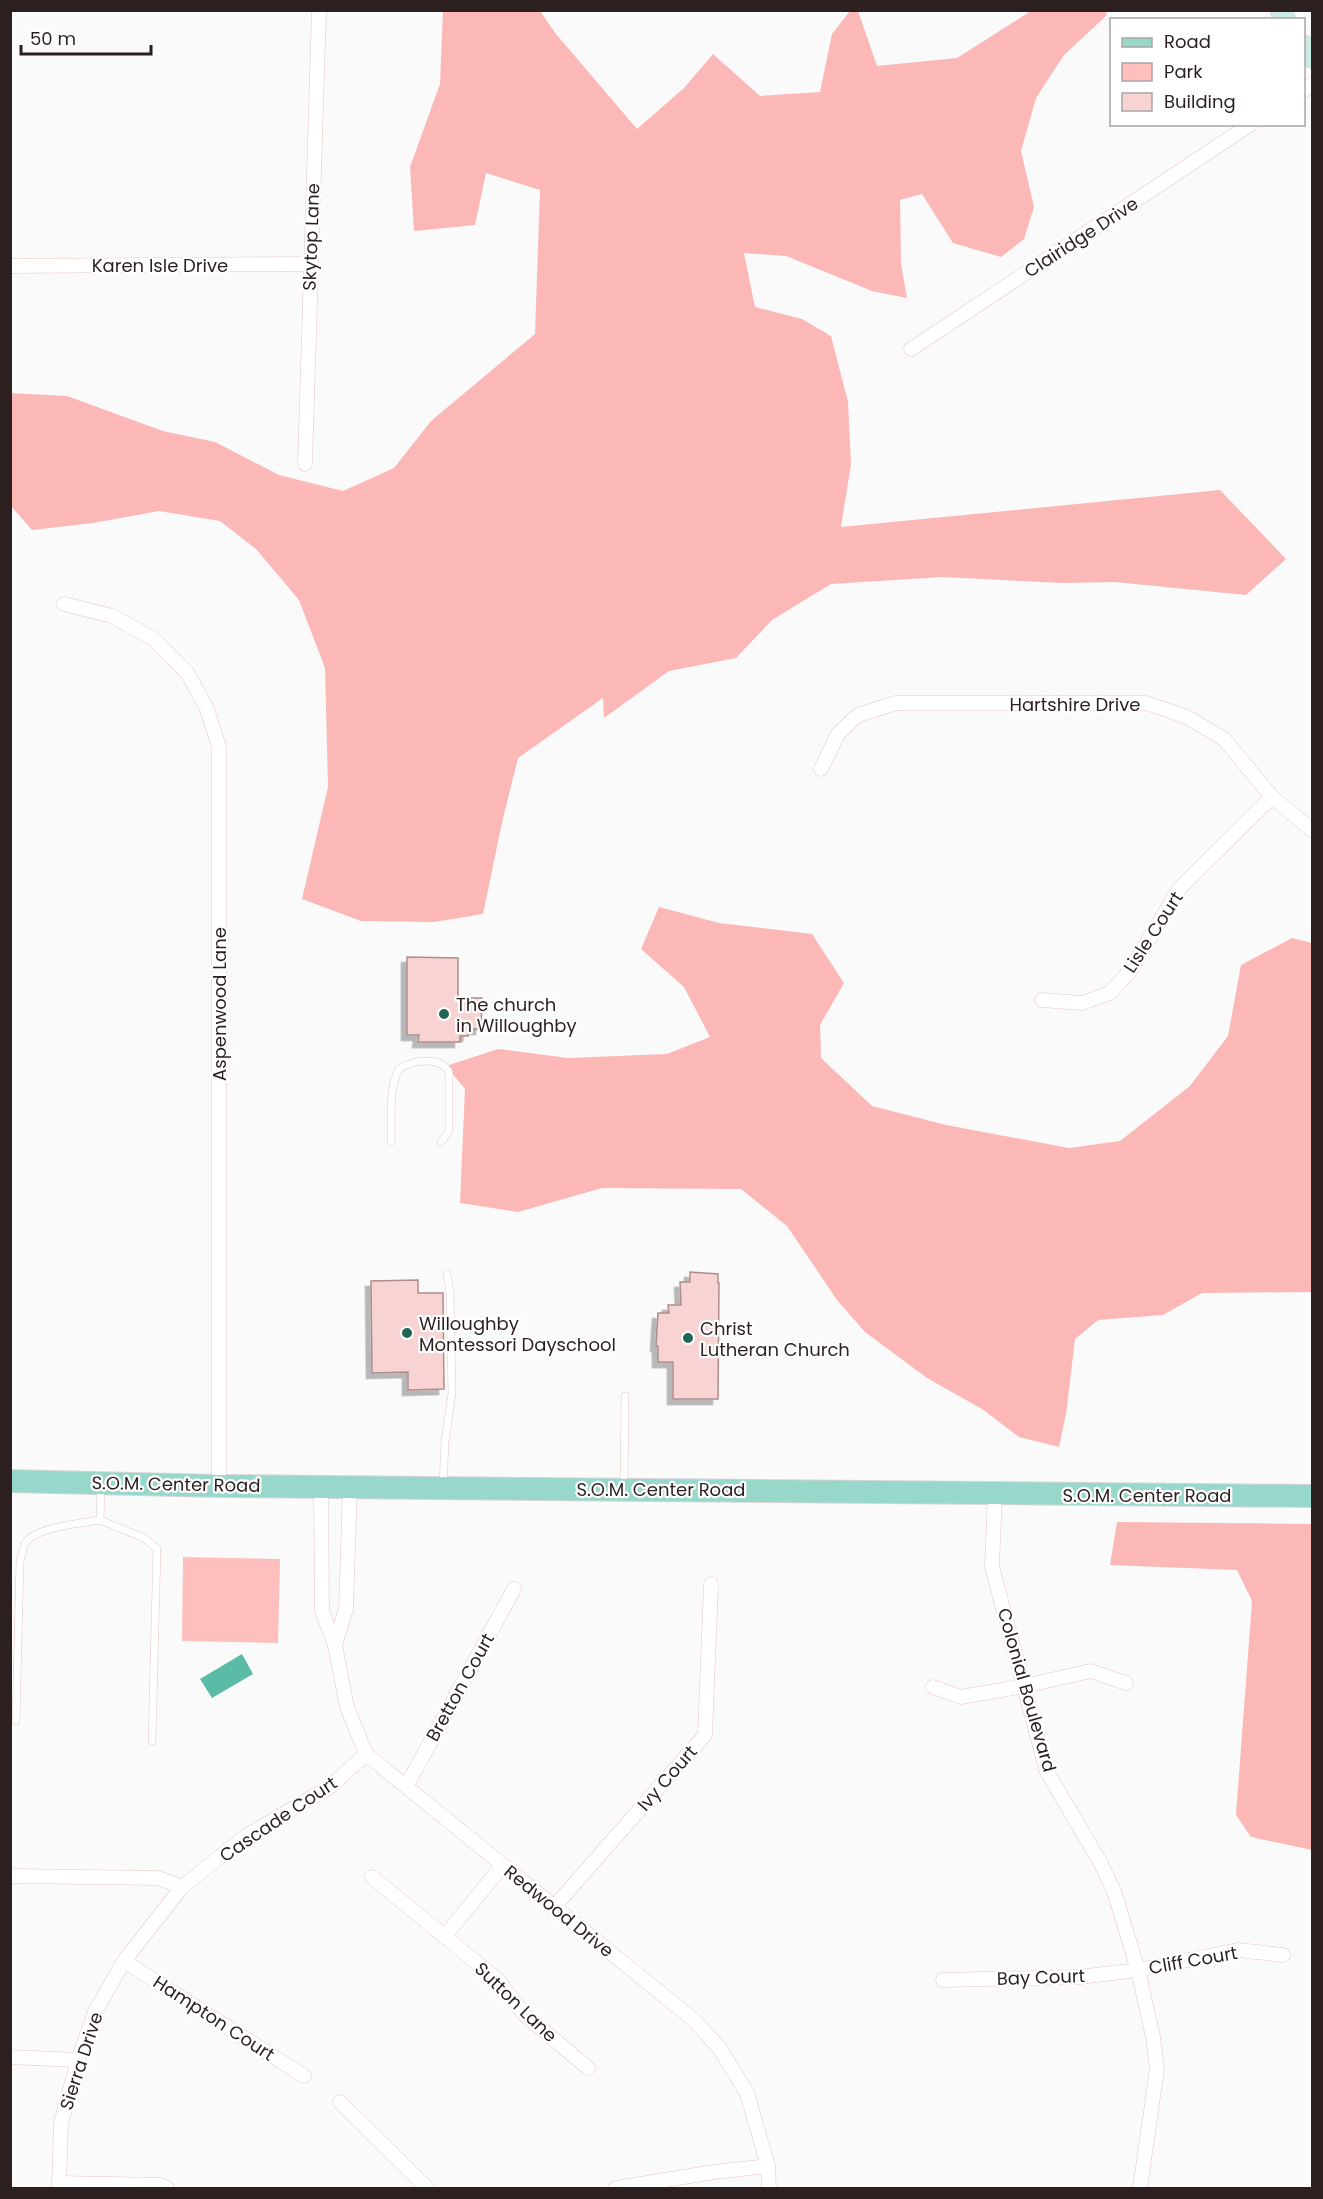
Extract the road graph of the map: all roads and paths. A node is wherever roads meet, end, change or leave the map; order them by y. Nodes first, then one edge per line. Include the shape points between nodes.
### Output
1 (319, 10) edge
2 (1248, 126) edge
3 (310, 264) junction
4 (10, 266) edge
5 (911, 349) dead end
6 (306, 464) dead end
7 (64, 604) dead end
8 (821, 769) dead end
9 (1272, 797) junction
10 (1312, 830) edge
11 (1042, 1000) dead end
12 (391, 1142) dead end
13 (441, 1142) dead end
14 (447, 1274) dead end
15 (624, 1396) dead end
16 (10, 1481) edge
17 (101, 1483) junction
18 (219, 1486) junction
19 (321, 1486) junction
20 (350, 1486) junction
21 (442, 1488) junction
22 (624, 1489) junction
23 (995, 1494) junction
24 (1312, 1496) edge
25 (100, 1520) junction
26 (711, 1584) dead end
27 (514, 1589) dead end
28 (335, 1645) junction
29 (1126, 1683) dead end
30 (1024, 1686) junction
31 (933, 1687) dead end
32 (16, 1721) dead end
33 (152, 1741) dead end
34 (366, 1754) junction
35 (407, 1785) junction
36 (502, 1866) junction
37 (10, 1876) edge
38 (372, 1877) dead end
39 (182, 1887) junction
40 (554, 1906) junction
41 (444, 1937) junction
42 (1283, 1955) dead end
43 (124, 1961) junction
44 (1138, 1970) junction
45 (943, 1980) dead end
46 (10, 2057) edge
47 (78, 2060) junction
48 (588, 2068) dead end
49 (304, 2076) dead end
50 (340, 2102) dead end
51 (768, 2166) junction
52 (59, 2186) edge
53 (167, 2188) edge
54 (427, 2188) edge
55 (616, 2188) edge
56 (769, 2188) edge
57 (1140, 2188) edge

1 - 3 street, Skytop Lane
2 - 5 street, Clairidge Drive
3 - 4 street, Karen Isle Drive
3 - 6 street, Skytop Lane
7 - 18 street, Aspenwood Lane via 112,616 154,639 188,674 207,709 219,747
8 - 9 street, Hartshire Drive via 838,734 858,715 896,703 1146,703 1187,717 1224,739
9 - 10 street, Hartshire Drive
9 - 11 street, Lisle Court via 1180,888 1129,972 1110,993 1082,1003
12 - 13 lane via 396,1073 413,1062 440,1063 449,1072 449,1131
14 - 21 lane via 452,1393
15 - 22 lane
16 - 17 main road, S.O.M. Center Road
17 - 18 main road, S.O.M. Center Road
17 - 25 lane
18 - 19 main road, S.O.M. Center Road
19 - 20 main road, S.O.M. Center Road
19 - 28 street via 322,1611
20 - 21 main road, S.O.M. Center Road
20 - 28 street via 346,1609
21 - 22 main road, S.O.M. Center Road
22 - 23 main road, S.O.M. Center Road
23 - 24 main road, S.O.M. Center Road
23 - 30 street, Colonial Boulevard via 992,1567
25 - 32 lane via 36,1534 26,1543 20,1561
25 - 33 lane via 144,1538 157,1549
26 - 40 street, Ivy Court via 705,1735
27 - 35 street, Bretton Court
28 - 34 street via 347,1707
29 - 30 street via 1091,1671
30 - 31 street via 961,1697
30 - 44 street, Colonial Boulevard via 1047,1772 1100,1860 1114,1891
34 - 35 street, Redwood Drive
34 - 39 street, Cascade Court via 331,1786 246,1836
35 - 36 street, Redwood Drive
36 - 40 street, Redwood Drive
36 - 41 street
37 - 39 street via 158,1878
38 - 41 street, Sutton Lane
39 - 43 street, Sierra Drive
40 - 51 street, Redwood Drive via 695,2020 720,2049 747,2093
41 - 48 street, Sutton Lane via 499,1982 525,2015
42 - 44 street, Cliff Court via 1238,1950
43 - 47 street, Sierra Drive via 95,2013
43 - 49 street, Hampton Court
44 - 45 street, Bay Court via 1079,1977
44 - 57 street, Colonial Boulevard via 1157,2069
46 - 47 street
47 - 52 street, Sierra Drive via 61,2123
50 - 54 street
51 - 55 street
51 - 56 street, Redwood Drive
52 - 53 street

